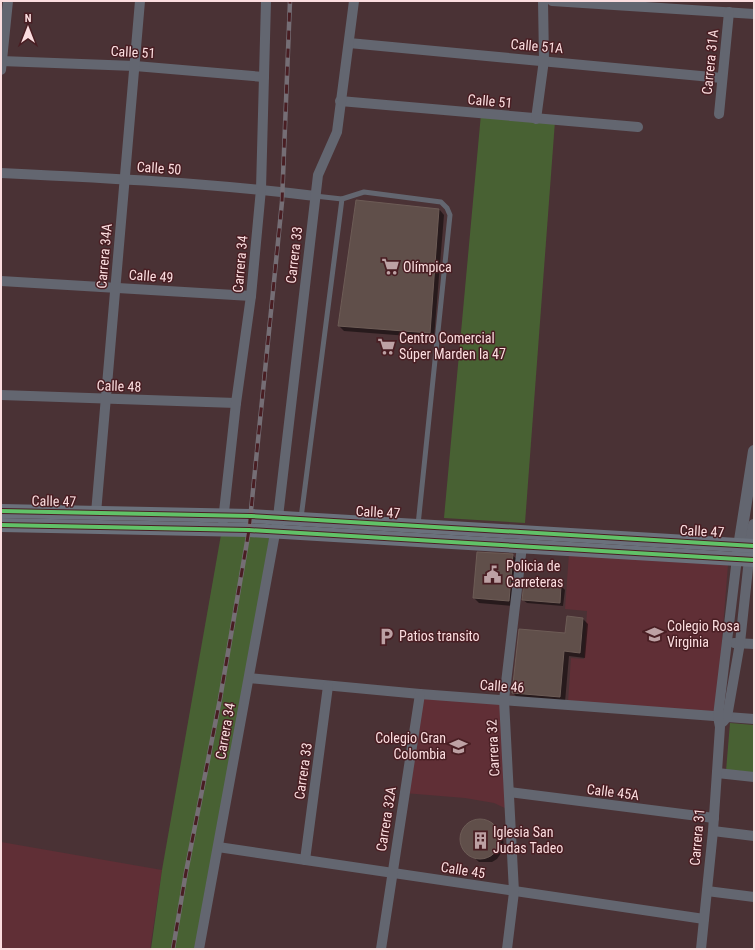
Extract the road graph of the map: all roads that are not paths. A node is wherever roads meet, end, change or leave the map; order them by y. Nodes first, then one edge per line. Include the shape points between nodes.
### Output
1 (8, 1) edge
2 (140, 1) edge
3 (266, 1) edge
4 (354, 1) edge
5 (543, 1) edge
6 (552, 1) edge
7 (729, 12) junction
8 (754, 14) edge
9 (349, 43) junction
10 (544, 60) junction
11 (1, 64) edge
12 (135, 66) junction
13 (264, 77) junction
14 (722, 78) junction
15 (340, 101) junction
16 (719, 114) dead end
17 (536, 120) junction
18 (638, 127) dead end
19 (1, 173) edge
20 (124, 179) junction
21 (260, 189) junction
22 (315, 196) junction
23 (342, 199) junction
24 (1, 281) edge
25 (116, 287) junction
26 (251, 296) junction
27 (1, 395) edge
28 (106, 399) junction
29 (236, 403) junction
30 (754, 451) edge
31 (1, 511) edge
32 (96, 512) junction
33 (278, 517) junction
34 (301, 519) junction
35 (223, 522) junction
36 (754, 524) edge
37 (1, 525) edge
38 (418, 526) junction
39 (275, 532) junction
40 (522, 546) junction
41 (747, 552) edge
42 (726, 642) junction
43 (740, 643) junction
44 (754, 644) edge
45 (249, 678) junction
46 (328, 686) junction
47 (420, 694) junction
48 (504, 700) junction
49 (722, 717) junction
50 (754, 719) edge
51 (717, 773) junction
52 (754, 777) edge
53 (509, 792) junction
54 (714, 818) junction
55 (713, 831) junction
56 (754, 836) edge
57 (218, 847) junction
58 (305, 860) junction
59 (392, 873) junction
60 (707, 891) junction
61 (514, 892) junction
62 (754, 897) edge
63 (704, 919) junction
64 (199, 949) edge
65 (381, 949) edge
66 (507, 949) edge
67 (701, 949) edge

1 - 11 street
2 - 12 street, Carrera 34A
3 - 13 street, Carrera 34
4 - 9 street, Carrera 33
5 - 10 street
6 - 7 street
7 - 8 street
7 - 14 street, Carrera 31A
9 - 10 street, Calle 51A
9 - 15 street, Carrera 33
10 - 14 street, Calle 51A
10 - 17 street
11 - 12 street, Calle 51
12 - 13 street, Calle 51
12 - 20 street, Carrera 34A
13 - 21 street, Carrera 34
14 - 16 street, Carrera 31A
15 - 17 street, Calle 51
15 - 22 street, Carrera 33 via 337,132 318,176
17 - 18 street, Calle 51
19 - 20 street, Calle 50
20 - 21 street, Calle 50
20 - 25 street, Carrera 34A
21 - 22 street, Calle 50
21 - 26 street, Carrera 34
22 - 23 lane
22 - 33 street, Carrera 33
23 - 34 lane
23 - 38 lane via 364,192 441,202 448,208 450,215
24 - 25 street, Calle 49
25 - 26 street, Calle 49
25 - 28 street, Carrera 34A
26 - 29 street, Carrera 34
27 - 28 street, Calle 48
28 - 29 street, Calle 48
28 - 32 street, Carrera 34A
29 - 35 street, Carrera 34
30 - 41 street, Carrera 31
31 - 32 main road, Calle 47
32 - 35 main road, Calle 47
33 - 34 main road, Calle 47
33 - 35 main road, Calle 47
33 - 39 street, Carrera 34
34 - 38 main road, Calle 47
35 - 37 main road, Calle 47
35 - 39 main road, Calle 47
36 - 41 street, Carrera 31
38 - 41 main road, Calle 47
39 - 40 main road, Calle 47
39 - 45 street, Carrera 34
40 - 41 main road, Calle 47
40 - 48 street, Carrera 32
41 - 42 street, Carrera 31
41 - 43 street, Carrera 31
42 - 43 street
42 - 49 street, Carrera 31
43 - 44 street
43 - 49 street, Carrera 31
45 - 46 street, Calle 46
45 - 57 street, Carrera 34
46 - 47 street, Calle 46
46 - 58 street, Carrera 33
47 - 48 street, Calle 46
47 - 59 street, Carrera 32A
48 - 49 street, Calle 46
48 - 53 street, Carrera 32
49 - 50 street, Calle 46
49 - 51 street, Carrera 31
51 - 52 street
51 - 54 street, Carrera 31
53 - 54 street, Calle 45A
53 - 61 street, Carrera 32
54 - 55 street, Carrera 31
55 - 56 street
55 - 60 street, Carrera 31
57 - 58 street, Calle 45
57 - 64 street, Carrera 34
58 - 59 street, Calle 45
59 - 61 street, Calle 45
59 - 65 street, Carrera 32A
60 - 62 street
60 - 63 street, Carrera 31
61 - 63 street, Calle 45
61 - 66 street, Carrera 32
63 - 67 street, Carrera 31

